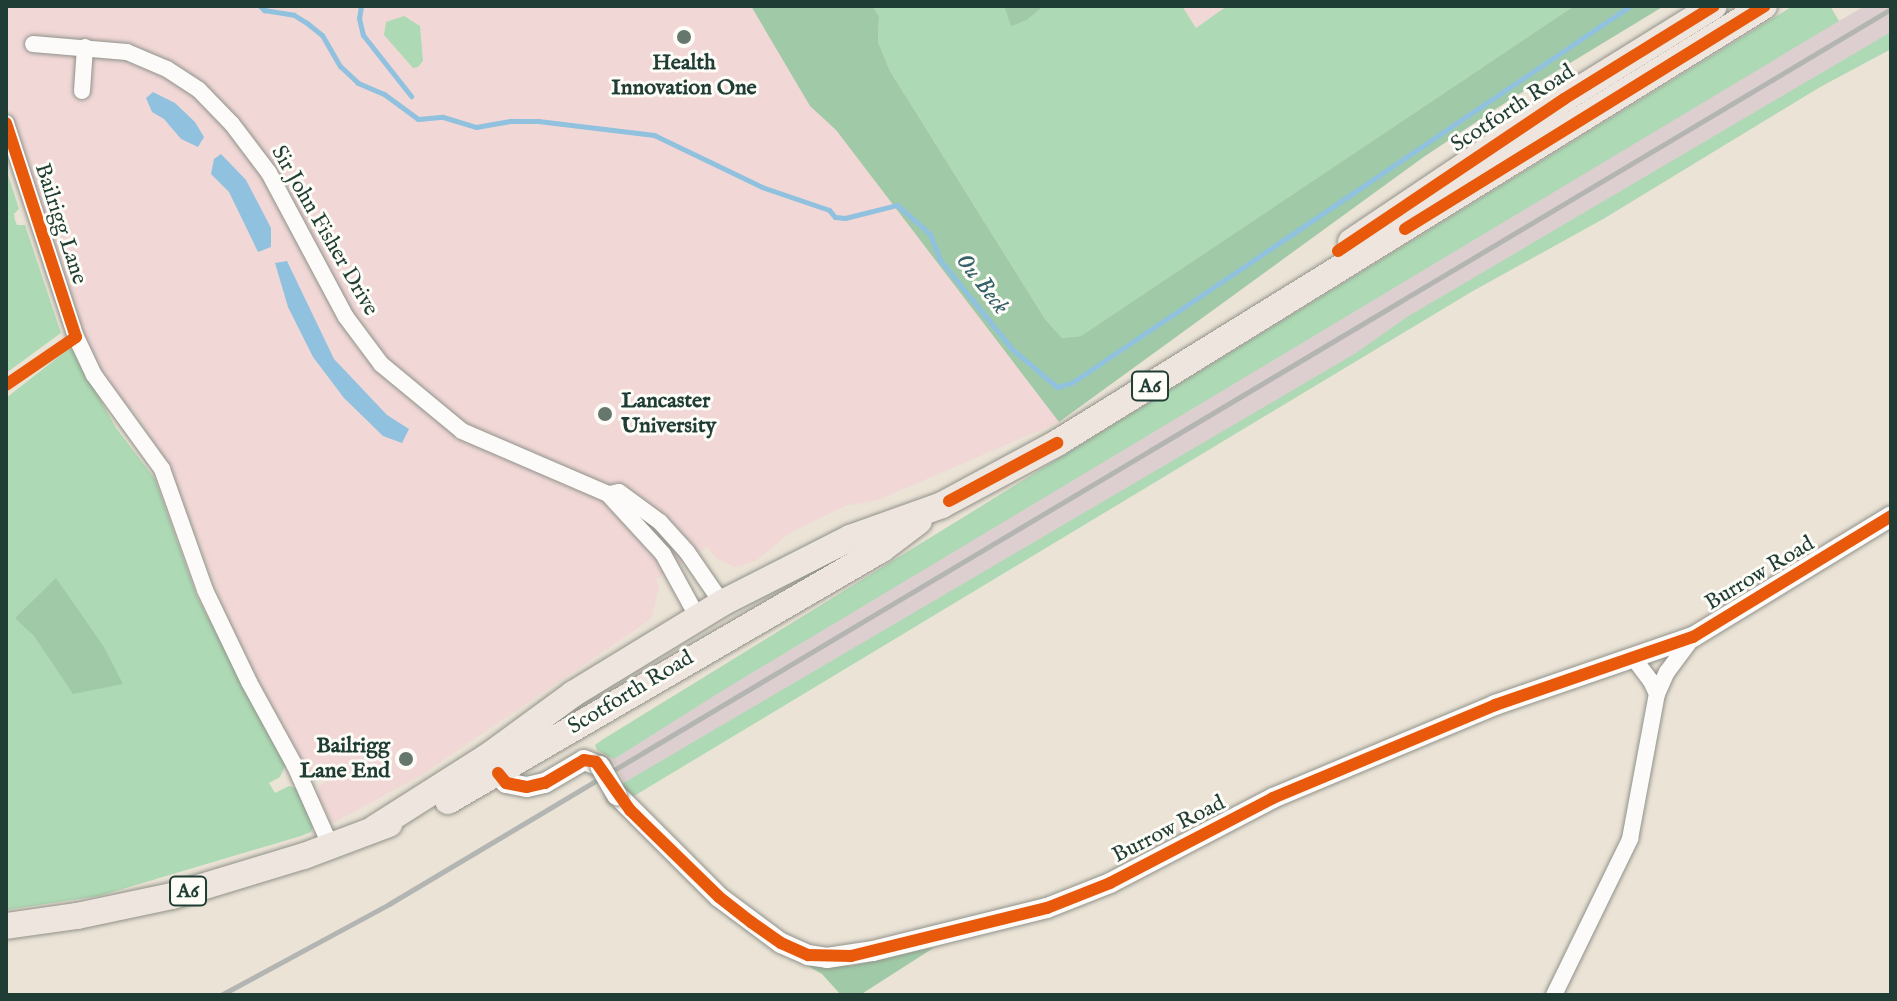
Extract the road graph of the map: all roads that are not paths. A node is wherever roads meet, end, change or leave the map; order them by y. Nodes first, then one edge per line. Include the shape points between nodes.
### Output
1 (1684, 6) edge
2 (1714, 6) edge
3 (1764, 6) edge
4 (33, 44) dead end
5 (85, 47) junction
6 (82, 91) dead end
7 (6, 123) edge
8 (1338, 251) junction
9 (1242, 329) junction
10 (608, 494) junction
11 (942, 505) junction
12 (1891, 516) edge
13 (698, 618) junction
14 (724, 620) junction
15 (1693, 637) junction
16 (1635, 660) junction
17 (1657, 694) junction
18 (492, 765) junction
19 (331, 847) junction
20 (6, 926) edge
21 (1554, 995) edge

1 - 8 main road via 1475,142 1389,203
2 - 8 main road, Scotforth Road / A6
3 - 9 main road, Scotforth Road / A6
4 - 5 street, Sir John Fisher Drive
5 - 6 street
5 - 10 street, Sir John Fisher Drive via 150,61 184,78 213,102 269,173 346,317 403,385 462,431
7 - 19 street, Bailrigg Lane via 76,337 94,375 162,469 210,601
8 - 9 main road, Scotforth Road / A6
9 - 11 main road, Scotforth Road / A6 via 1082,428
10 - 13 street, Sir John Fisher Drive via 663,554
10 - 14 street, Sir John Fisher Drive via 619,492 660,522 687,552
11 - 14 main road, Scotforth Road / A6 via 882,549
11 - 14 main road, Scotforth Road / A6 via 850,538
12 - 15 street, Burrow Road
13 - 14 main road, Scotforth Road / A6
13 - 18 main road, Scotforth Road / A6 via 573,694
14 - 18 main road, Scotforth Road / A6
15 - 16 street, Burrow Road
15 - 17 street
16 - 17 street
16 - 18 street, Burrow Road, bridge via 1475,713 1273,798 1110,883 1047,908 851,956 808,955 781,943 719,897 617,795 600,766 584,760 545,783 527,787 510,785
17 - 21 street via 1630,839
18 - 19 main road, Scotforth Road / A6 via 420,815
19 - 20 main road, Scotforth Road / A6 via 135,905

